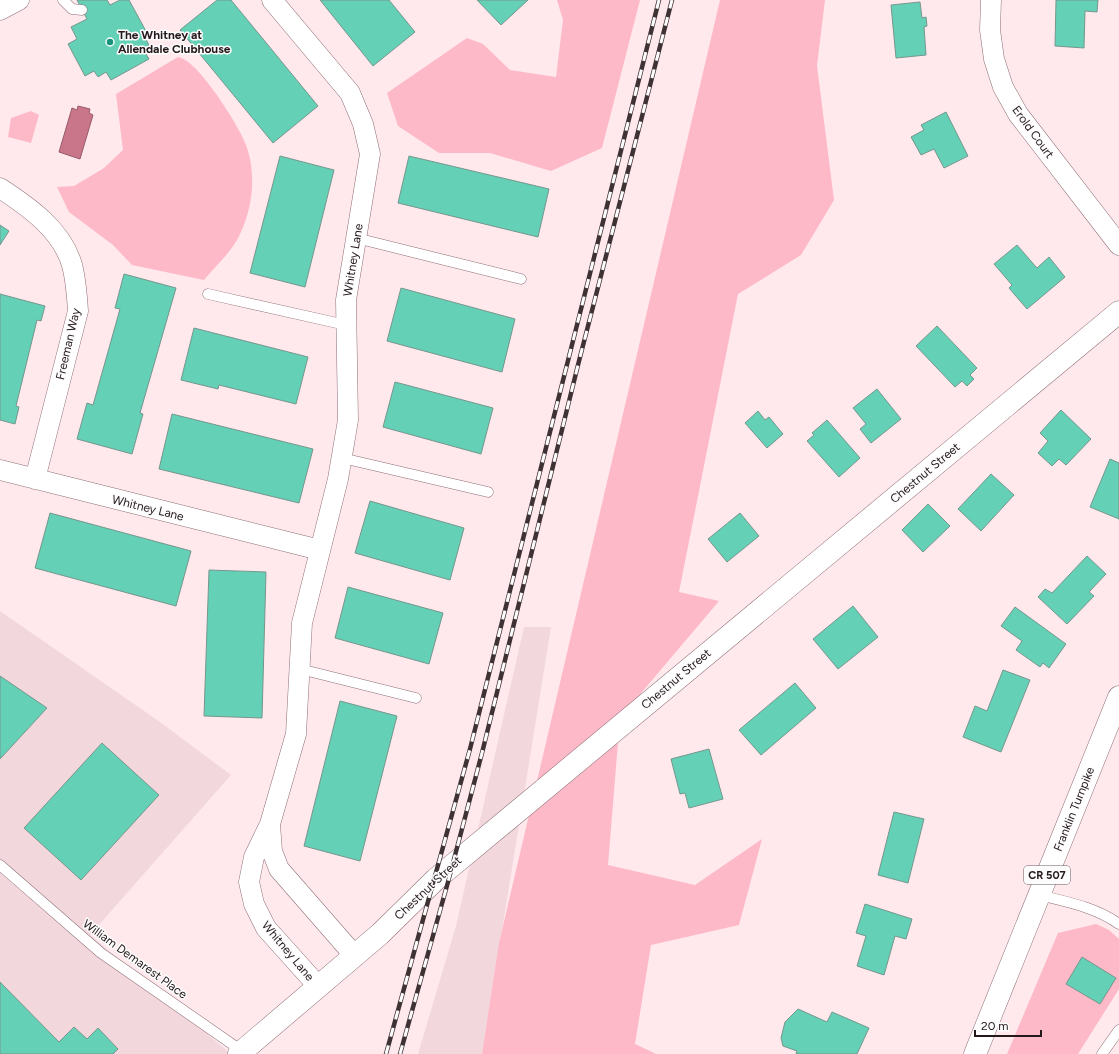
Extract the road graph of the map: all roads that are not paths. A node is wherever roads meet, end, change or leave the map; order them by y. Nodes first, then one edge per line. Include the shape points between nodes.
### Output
1 (19, 0) edge
2 (63, 0) edge
3 (272, 0) edge
4 (991, 0) edge
5 (0, 10) edge
6 (82, 10) dead end
7 (0, 188) edge
8 (356, 238) junction
9 (1119, 245) edge
10 (521, 279) dead end
11 (208, 294) dead end
12 (1119, 312) edge
13 (346, 325) junction
14 (342, 458) junction
15 (0, 470) edge
16 (36, 480) junction
17 (488, 492) dead end
18 (320, 550) junction
19 (300, 669) junction
20 (1119, 697) edge
21 (416, 698) dead end
22 (270, 824) junction
23 (0, 865) edge
24 (1039, 895) junction
25 (1119, 924) edge
26 (354, 955) junction
27 (318, 986) junction
28 (1119, 1030) edge
29 (240, 1053) edge
30 (975, 1054) edge
31 (1102, 1054) edge

1 - 5 street
2 - 6 lane via 72,9
3 - 8 street, Whitney Lane via 350,93 363,124 370,154
4 - 9 street, Erold Court via 990,30 994,59 1003,87 1018,114
7 - 16 street, Freeman Way via 48,225 61,242 72,264 76,289 78,311
8 - 10 lane
8 - 13 street, Whitney Lane via 346,300
11 - 13 lane
12 - 26 street, Chestnut Street via 436,879 380,934
13 - 14 street, Whitney Lane via 348,420
14 - 17 lane
14 - 18 street, Whitney Lane
15 - 16 street, Whitney Lane
16 - 18 street, Whitney Lane
18 - 19 street, Whitney Lane via 302,623
19 - 21 lane
19 - 22 street, Whitney Lane via 296,734
20 - 24 street, Franklin Turnpike / CR 507
22 - 26 street, Whitney Lane via 272,851 279,869
22 - 27 street, Whitney Lane via 252,865 249,882 254,904 266,928
23 - 29 lane, William Demarest Place via 101,953
24 - 25 lane via 1084,906 1108,916
24 - 30 street, Franklin Turnpike / CR 507
26 - 27 street, Chestnut Street
27 - 29 street, Chestnut Street
28 - 31 lane

